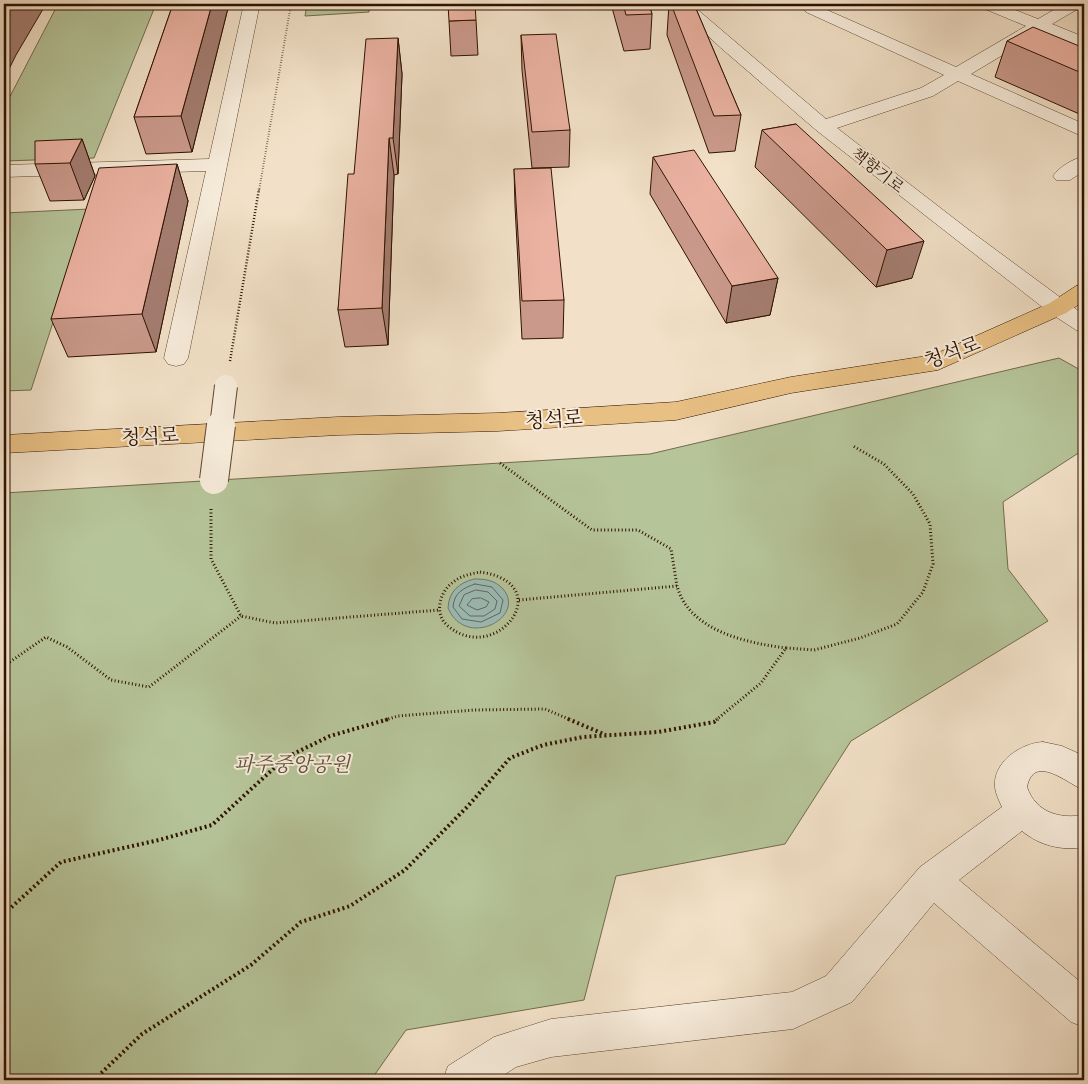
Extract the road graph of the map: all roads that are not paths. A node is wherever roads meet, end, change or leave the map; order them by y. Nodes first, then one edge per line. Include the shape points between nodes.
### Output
1 (682, 4) edge
2 (986, 4) edge
3 (1082, 4) edge
4 (251, 8) dead end
5 (812, 9) dead end
6 (1041, 26) junction
7 (1084, 43) edge
8 (960, 74) junction
9 (823, 126) junction
10 (1084, 131) edge
11 (1084, 162) edge
12 (217, 165) junction
13 (4, 171) edge
14 (1063, 176) dead end
15 (1084, 291) edge
16 (1058, 308) junction
17 (1084, 325) edge
18 (176, 358) dead end
19 (226, 386) road end
20 (4, 444) edge
21 (214, 480) road end
22 (1084, 774) edge
23 (1023, 811) junction
24 (1084, 831) edge
25 (932, 879) junction
26 (1084, 1009) edge
27 (462, 1080) edge

1 - 9 street, 책향기로 via 746,64
2 - 6 street
3 - 6 street via 1070,7
4 - 12 street
5 - 8 street
6 - 7 street
6 - 8 street
8 - 9 street via 927,92
8 - 10 street
9 - 16 street, 책향기로
11 - 14 street
12 - 13 street
12 - 18 street
15 - 16 main road, 청석로
16 - 17 street, 책향기로
16 - 20 main road, 청석로 via 938,362 791,385 676,411
19 - 21 street, bridge
22 - 23 street via 1056,759 1042,757 1020,765 1012,786
23 - 24 street via 1047,830 1062,834
23 - 25 street
25 - 26 street
25 - 27 street via 839,989 793,1010 551,1038 507,1050

